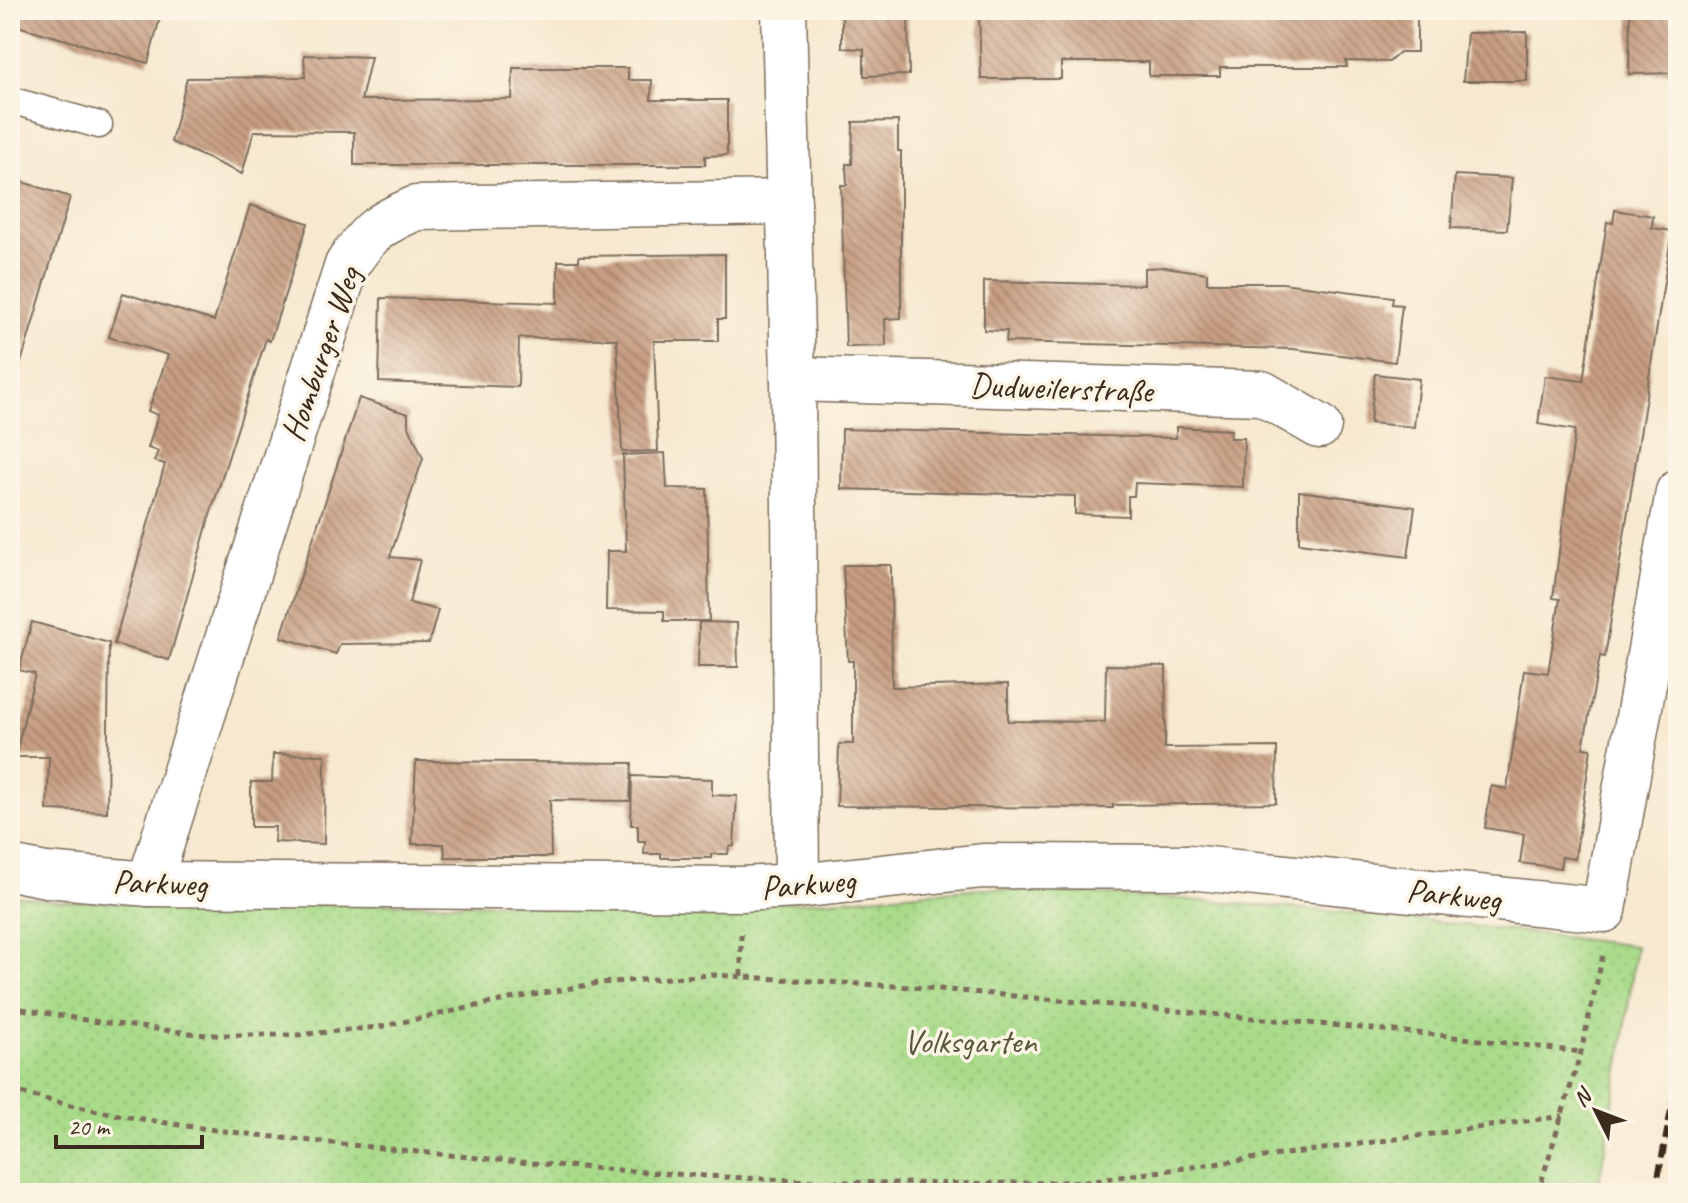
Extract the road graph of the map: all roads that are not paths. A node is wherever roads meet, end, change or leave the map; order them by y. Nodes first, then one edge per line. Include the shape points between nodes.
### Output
1 (784, 10) edge
2 (10, 100) edge
3 (99, 125) dead end
4 (789, 202) junction
5 (793, 379) junction
6 (1319, 426) dead end
7 (1678, 492) edge
8 (10, 868) edge
9 (149, 884) junction
10 (797, 886) junction

1 - 4 street
2 - 3 lane
4 - 5 street
4 - 9 street, Homburger Weg via 416,208 381,224 363,241 347,265
5 - 6 street, Dudweilerstraße via 1262,393
5 - 10 street
7 - 10 street, Parkweg via 1604,910 1189,867 983,866
8 - 9 street, Parkweg
9 - 10 street, Parkweg

